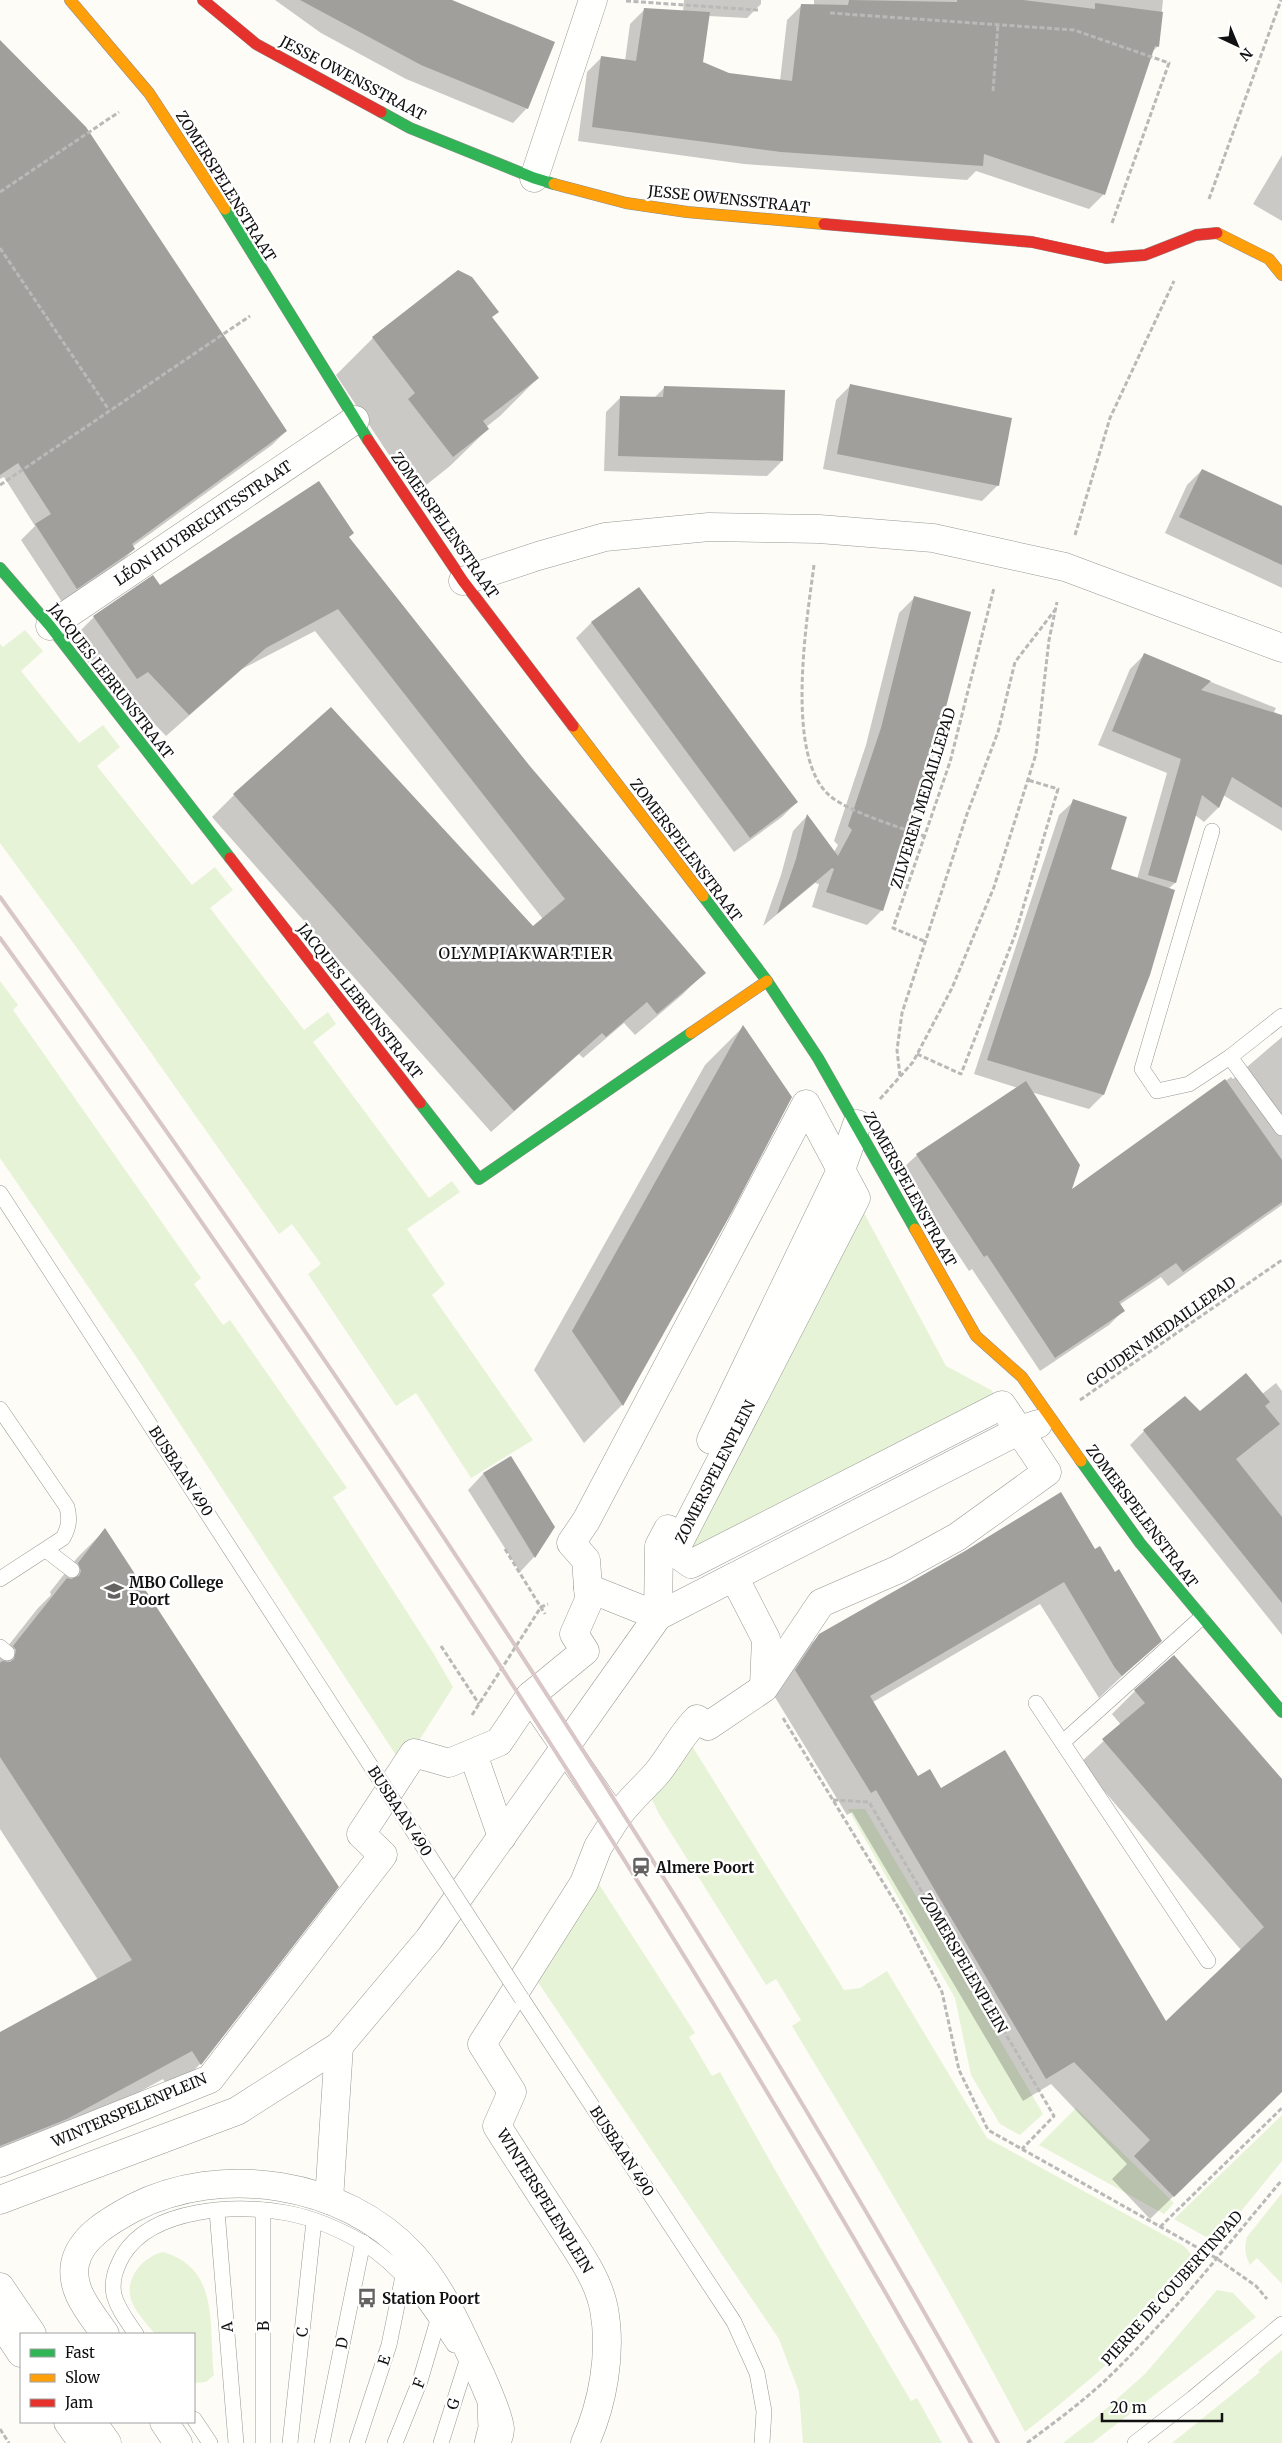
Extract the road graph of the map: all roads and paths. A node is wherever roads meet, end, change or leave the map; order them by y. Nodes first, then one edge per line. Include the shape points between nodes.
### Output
1 (70, 0) edge
2 (203, 0) edge
3 (593, 0) edge
4 (625, 1) dead end
5 (758, 10) dead end
6 (830, 13) dead end
7 (998, 24) junction
8 (993, 91) dead end
9 (149, 92) junction
10 (534, 178) junction
11 (0, 192) edge
12 (0, 248) edge
13 (1100, 258) junction
14 (1282, 275) edge
15 (278, 297) junction
16 (109, 410) junction
17 (355, 420) junction
18 (0, 485) edge
19 (819, 529) junction
20 (1003, 554) junction
21 (0, 568) edge
22 (463, 581) junction
23 (1056, 610) dead end
24 (50, 626) junction
25 (1282, 648) edge
26 (1028, 780) dead end
27 (1212, 832) dead end
28 (924, 836) junction
29 (924, 940) junction
30 (766, 981) junction
31 (1282, 1016) edge
32 (917, 1054) dead end
33 (1230, 1057) junction
34 (900, 1076) dead end
35 (857, 1124) junction
36 (1282, 1128) edge
37 (841, 1170) junction
38 (0, 1193) edge
39 (1282, 1260) edge
40 (0, 1409) edge
41 (1053, 1419) junction
42 (1020, 1430) junction
43 (505, 1549) dead end
44 (46, 1550) junction
45 (72, 1570) dead end
46 (734, 1577) junction
47 (0, 1579) edge
48 (588, 1588) junction
49 (540, 1607) junction
50 (658, 1616) junction
51 (1201, 1618) junction
52 (441, 1646) dead end
53 (764, 1688) junction
54 (530, 1696) junction
55 (479, 1703) junction
56 (1036, 1703) dead end
57 (1282, 1712) edge
58 (1063, 1742) junction
59 (566, 1748) junction
60 (473, 1754) junction
61 (833, 1800) junction
62 (615, 1820) junction
63 (502, 1837) junction
64 (1208, 1961) dead end
65 (339, 2046) junction
66 (1282, 2108) edge
67 (1022, 2149) junction
68 (0, 2163) edge
69 (1282, 2180) edge
70 (0, 2200) edge
71 (263, 2210) junction
72 (322, 2210) junction
73 (217, 2212) junction
74 (1160, 2227) junction
75 (363, 2242) junction
76 (1216, 2258) junction
77 (403, 2276) junction
78 (1256, 2286) dead end
79 (0, 2287) edge
80 (438, 2320) junction
81 (0, 2321) edge
82 (1282, 2324) edge
83 (31, 2333) edge
84 (104, 2333) edge
85 (135, 2333) edge
86 (20, 2351) edge
87 (466, 2364) junction
88 (195, 2420) edge
89 (69, 2423) edge
90 (93, 2423) edge
91 (165, 2423) edge
92 (0, 2429) edge
93 (9, 2443) edge
94 (83, 2443) edge
95 (106, 2443) edge
96 (178, 2443) edge
97 (210, 2443) edge
98 (236, 2443) edge
99 (263, 2443) edge
100 (290, 2443) edge
101 (322, 2443) edge
102 (357, 2443) edge
103 (394, 2443) edge
104 (441, 2443) edge
105 (482, 2443) edge
106 (496, 2443) edge
107 (585, 2443) edge
108 (762, 2443) edge
109 (1026, 2443) edge
110 (1135, 2443) edge

1 - 9 street, ZOMERSPELENSTRAAT
2 - 10 street, JESSE OWENSSTRAAT via 256,44 410,128
3 - 10 street
4 - 5 path
6 - 7 path
7 - 8 path
7 - 13 path via 1074,30 1169,63
9 - 11 path
9 - 15 street, ZOMERSPELENSTRAAT
10 - 13 street, JESSE OWENSSTRAAT via 626,202 687,212 1032,242
12 - 16 path
13 - 14 street, JESSE OWENSSTRAAT via 1145,255 1196,235 1220,233 1269,260
15 - 16 path
15 - 17 street, ZOMERSPELENSTRAAT
16 - 18 path
17 - 22 street, ZOMERSPELENSTRAAT
17 - 24 street, LÉON HUYBRECHTSSTRAAT
19 - 20 street via 934,538
19 - 22 street via 709,527 605,537
19 - 28 path via 804,658 802,704 807,756 830,796 863,814
20 - 25 street via 1065,567
20 - 28 path, ZILVEREN MEDAILLEPAD via 950,762
21 - 24 street, JACQUES LEBRUNSTRAAT
22 - 30 street, ZOMERSPELENSTRAAT
23 - 29 path via 1015,662 998,732
24 - 30 street, JACQUES LEBRUNSTRAAT via 479,1179
26 - 32 path via 1058,789 1015,935 961,1074
27 - 33 lane via 1142,1069 1158,1090 1189,1084
28 - 29 path, ZILVEREN MEDAILLEPAD via 893,928
29 - 34 path via 902,1013 897,1050
30 - 35 street, ZOMERSPELENSTRAAT via 818,1058
31 - 33 lane
33 - 36 lane
35 - 37 street, ZOMERSPELENPLEIN
35 - 41 street, ZOMERSPELENSTRAAT via 976,1336 1022,1377
37 - 42 street, ZOMERSPELENPLEIN via 856,1198 674,1552 691,1564 1002,1405
37 - 48 street, ZOMERSPELENPLEIN via 806,1104 571,1543 586,1560
37 - 50 street, ZOMERSPELENPLEIN via 660,1546
38 - 108 lane, BUSBAAN 490, bridge via 734,2322 757,2373 764,2411
39 - 41 path, GOUDEN MEDAILLEPAD
40 - 44 lane via 66,1507 68,1528 63,1538
41 - 42 street
41 - 51 street, ZOMERSPELENSTRAAT via 1140,1543
42 - 46 street
42 - 53 street, ZOMERSPELENPLEIN via 1046,1472 957,1537 897,1570 821,1603
43 - 49 path
44 - 45 lane
44 - 47 lane
46 - 50 street
46 - 53 street via 766,1639
48 - 49 path
48 - 50 street
48 - 54 street, ZOMERSPELENPLEIN via 589,1600 574,1634 585,1651
49 - 55 path
50 - 59 street
51 - 57 street, ZOMERSPELENSTRAAT
51 - 58 lane
52 - 55 path
53 - 61 path, ZOMERSPELENPLEIN
53 - 62 street, ZOMERSPELENPLEIN via 708,1726 697,1718 658,1772
54 - 59 street
54 - 60 street, WINTERSPELENPLEIN via 499,1742
55 - 60 path via 471,1719
56 - 58 lane
58 - 64 lane
59 - 62 street
59 - 63 street
60 - 63 street
60 - 68 street, WINTERSPELENPLEIN via 449,1764 414,1752 361,1834 382,1855 210,2079
61 - 67 path, ZOMERSPELENPLEIN via 901,1912 942,1992 959,2070 988,2130
61 - 67 path, ZOMERSPELENPLEIN via 869,1802 1054,2116
62 - 107 street, WINTERSPELENPLEIN via 598,1847 584,1883 482,2044 512,2092 496,2126 591,2272 604,2309 606,2350 603,2382 597,2417
63 - 65 street via 429,1939
65 - 70 street via 237,2111
65 - 72 street
66 - 74 path
67 - 74 path, ZOMERSPELENPLEIN
69 - 76 path, PIERRE DE COUBERTINPAD
71 - 72 lane via 289,2213
71 - 73 lane
71 - 99 lane, B
72 - 75 lane
72 - 84 street via 264,2185 228,2184 190,2187 163,2194 122,2214 85,2243 75,2262 78,2294
72 - 100 lane, C
72 - 106 street via 367,2218 412,2254 430,2277 462,2334 498,2418 500,2435
73 - 85 lane via 172,2218 145,2233 126,2251 114,2274 113,2286 120,2311
73 - 98 lane, A
74 - 76 path, ZOMERSPELENPLEIN
75 - 77 lane
75 - 101 lane, D
76 - 78 path, ZOMERSPELENPLEIN
76 - 109 path, PIERRE DE COUBERTINPAD via 1120,2366 1085,2398
77 - 80 lane
77 - 102 lane, E via 389,2345
79 - 83 street
80 - 87 lane
80 - 103 lane, F via 420,2381
81 - 86 street
82 - 110 lane
87 - 104 lane, G
87 - 105 lane via 473,2374 487,2414
88 - 97 lane
89 - 94 street
90 - 95 street
91 - 96 street
92 - 93 path

